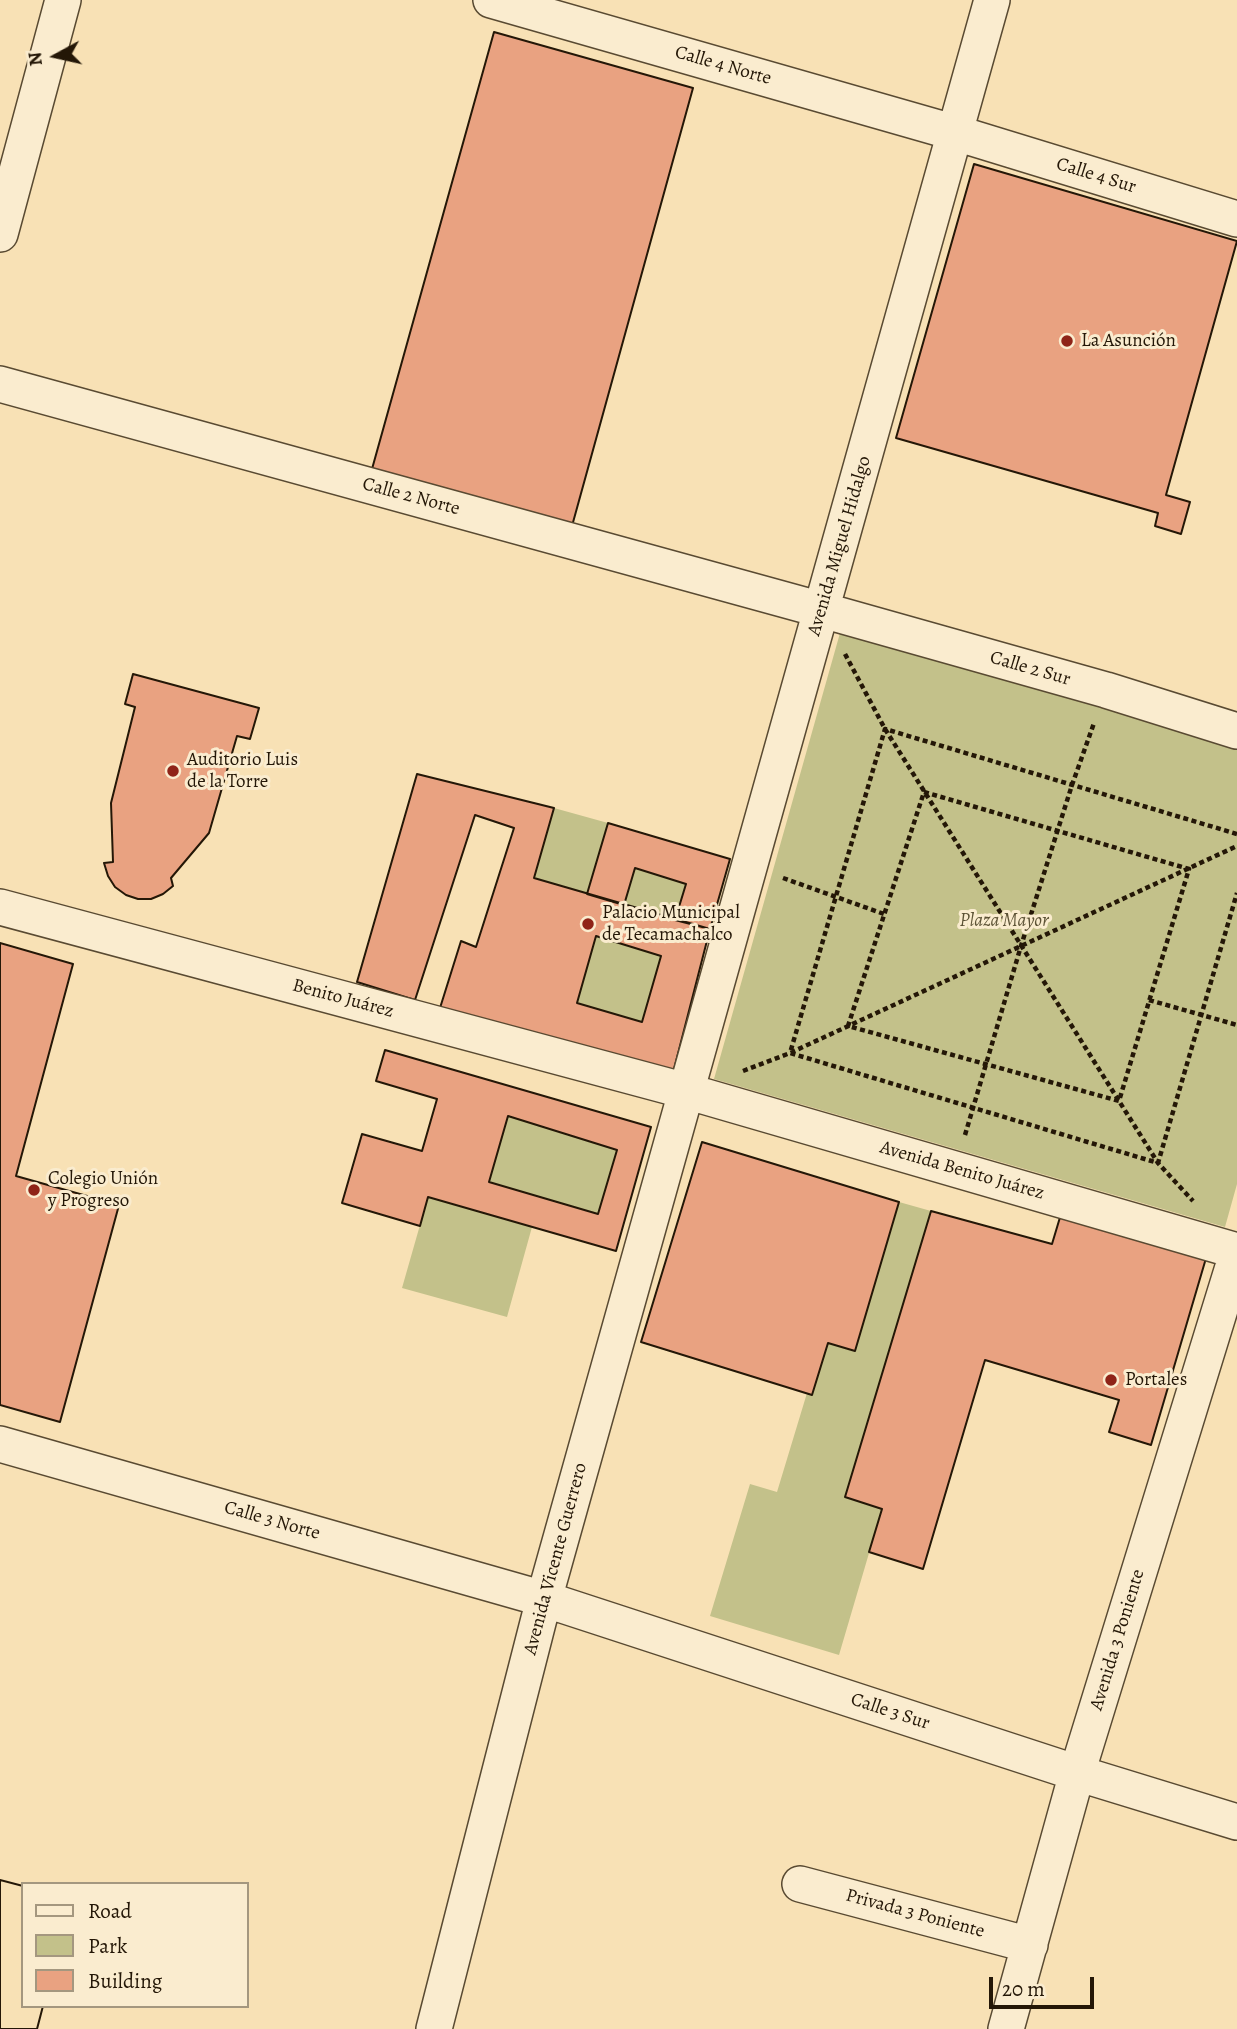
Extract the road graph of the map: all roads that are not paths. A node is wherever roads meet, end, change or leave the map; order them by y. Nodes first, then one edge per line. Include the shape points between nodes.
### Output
1 (63, 0) edge
2 (491, 0) edge
3 (992, 0) edge
4 (956, 133) junction
5 (1237, 219) edge
6 (0, 234) edge
7 (0, 384) edge
8 (822, 610) junction
9 (1237, 731) edge
10 (0, 907) edge
11 (686, 1091) junction
12 (1237, 1253) edge
13 (0, 1444) edge
14 (544, 1599) junction
15 (1077, 1773) junction
16 (1237, 1822) edge
17 (800, 1884) dead end
18 (1030, 1945) junction
19 (435, 2029) edge
20 (1006, 2029) edge

1 - 6 street
2 - 4 street, Calle 4 Norte
3 - 4 street, Avenida Miguel Hidalgo
4 - 5 street, Calle 4 Sur
4 - 8 street, Avenida Miguel Hidalgo
7 - 8 street, Calle 2 Norte
8 - 9 street, Calle 2 Sur
8 - 11 street, Avenida Miguel Hidalgo
10 - 11 street, Benito Juárez
11 - 12 street, Avenida Benito Juárez
11 - 14 street, Avenida Vicente Guerrero
12 - 15 street, Avenida 3 Poniente
13 - 14 street, Calle 3 Norte
14 - 15 street, Calle 3 Sur
14 - 19 street, Avenida Vicente Guerrero
15 - 16 street, Calle 3 Sur
15 - 18 street, Avenida 3 Poniente
17 - 18 street, Privada 3 Poniente
18 - 20 street, Avenida 3 Poniente

